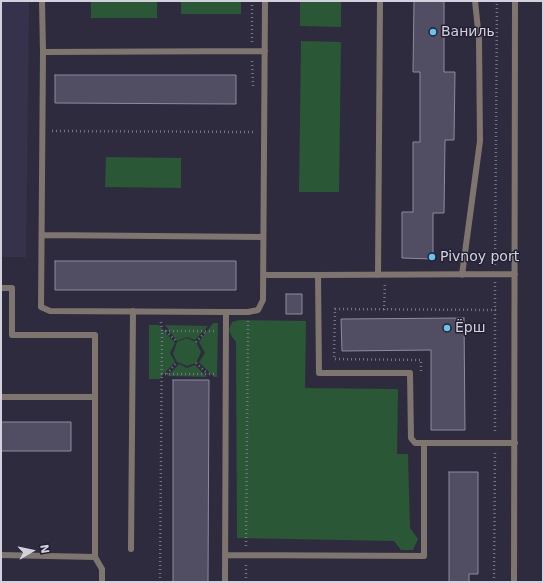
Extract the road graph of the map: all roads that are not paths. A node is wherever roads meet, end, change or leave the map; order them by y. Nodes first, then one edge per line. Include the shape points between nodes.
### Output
1 (42, 1) edge
2 (265, 1) edge
3 (380, 1) edge
4 (475, 1) edge
5 (515, 1) edge
6 (43, 52) junction
7 (265, 52) junction
8 (42, 235) junction
9 (263, 237) junction
10 (462, 274) junction
11 (515, 274) junction
12 (264, 275) junction
13 (318, 275) junction
14 (378, 275) junction
15 (1, 288) edge
16 (133, 311) junction
17 (226, 312) junction
18 (1, 397) edge
19 (95, 397) junction
20 (424, 443) junction
21 (515, 443) junction
22 (131, 549) dead end
23 (1, 555) edge
24 (225, 555) junction
25 (96, 557) junction
26 (102, 582) edge
27 (225, 582) edge
28 (514, 582) edge

1 - 6 lane
2 - 7 lane
3 - 14 lane
4 - 10 lane via 480,39 480,141
5 - 11 lane
6 - 7 lane
6 - 8 lane
7 - 9 lane
8 - 9 lane
8 - 16 lane via 41,307 50,311
9 - 12 lane
10 - 11 lane
10 - 14 lane
11 - 21 lane
12 - 13 lane
12 - 17 lane via 263,300 258,310
13 - 14 lane
13 - 20 lane via 319,373 410,373 411,438 415,443
15 - 19 lane via 12,288 12,335 95,335
16 - 17 lane
16 - 22 lane
17 - 24 lane
18 - 19 lane
19 - 25 lane
20 - 21 lane
20 - 24 lane via 424,556
21 - 28 lane
23 - 25 lane
24 - 27 lane
25 - 26 lane via 102,569

